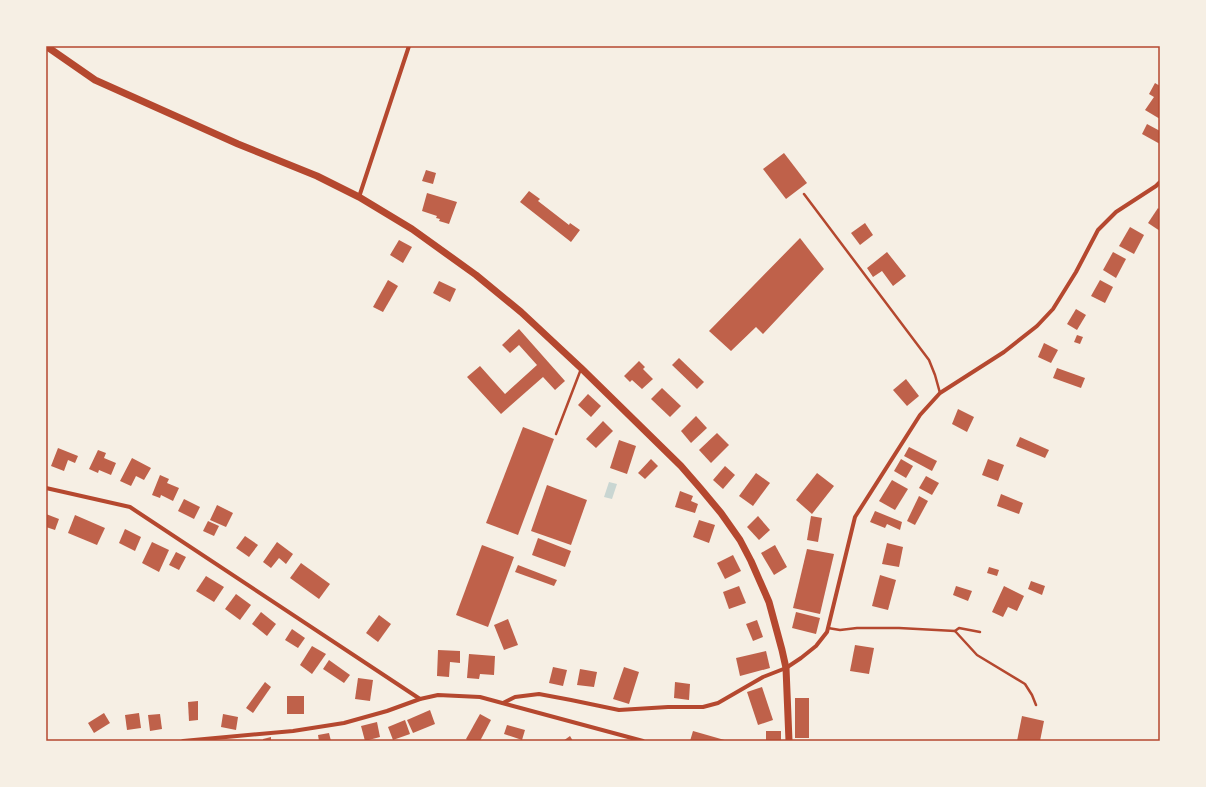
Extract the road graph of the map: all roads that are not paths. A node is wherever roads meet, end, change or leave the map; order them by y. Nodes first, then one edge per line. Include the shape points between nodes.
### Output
1 (46, 46) edge
2 (409, 46) edge
3 (1160, 182) edge
4 (804, 194) dead end
5 (359, 197) junction
6 (581, 368) junction
7 (940, 393) junction
8 (556, 434) dead end
9 (46, 488) edge
10 (828, 628) junction
11 (955, 632) junction
12 (980, 632) dead end
13 (786, 668) junction
14 (420, 699) junction
15 (504, 702) junction
16 (1036, 705) dead end
17 (182, 741) edge
18 (643, 741) edge
19 (789, 741) edge

1 - 5 street via 95,80 317,176
2 - 5 street
3 - 7 street via 1116,212 1098,230 1053,309 1037,326 1004,352
4 - 7 lane via 929,360
5 - 6 street via 412,229 476,275 521,312
6 - 8 lane
6 - 13 street via 680,466 740,540 770,602
7 - 10 street via 920,416 855,517
9 - 14 street via 130,507
10 - 11 lane via 899,628
10 - 13 street via 816,646
11 - 12 lane via 959,628
11 - 16 lane via 977,655 1025,684
13 - 15 street via 763,677 718,704 703,707 619,710 539,694 515,697
13 - 19 street
14 - 15 street via 438,696 480,696
14 - 17 street via 344,723 293,731
15 - 18 street

